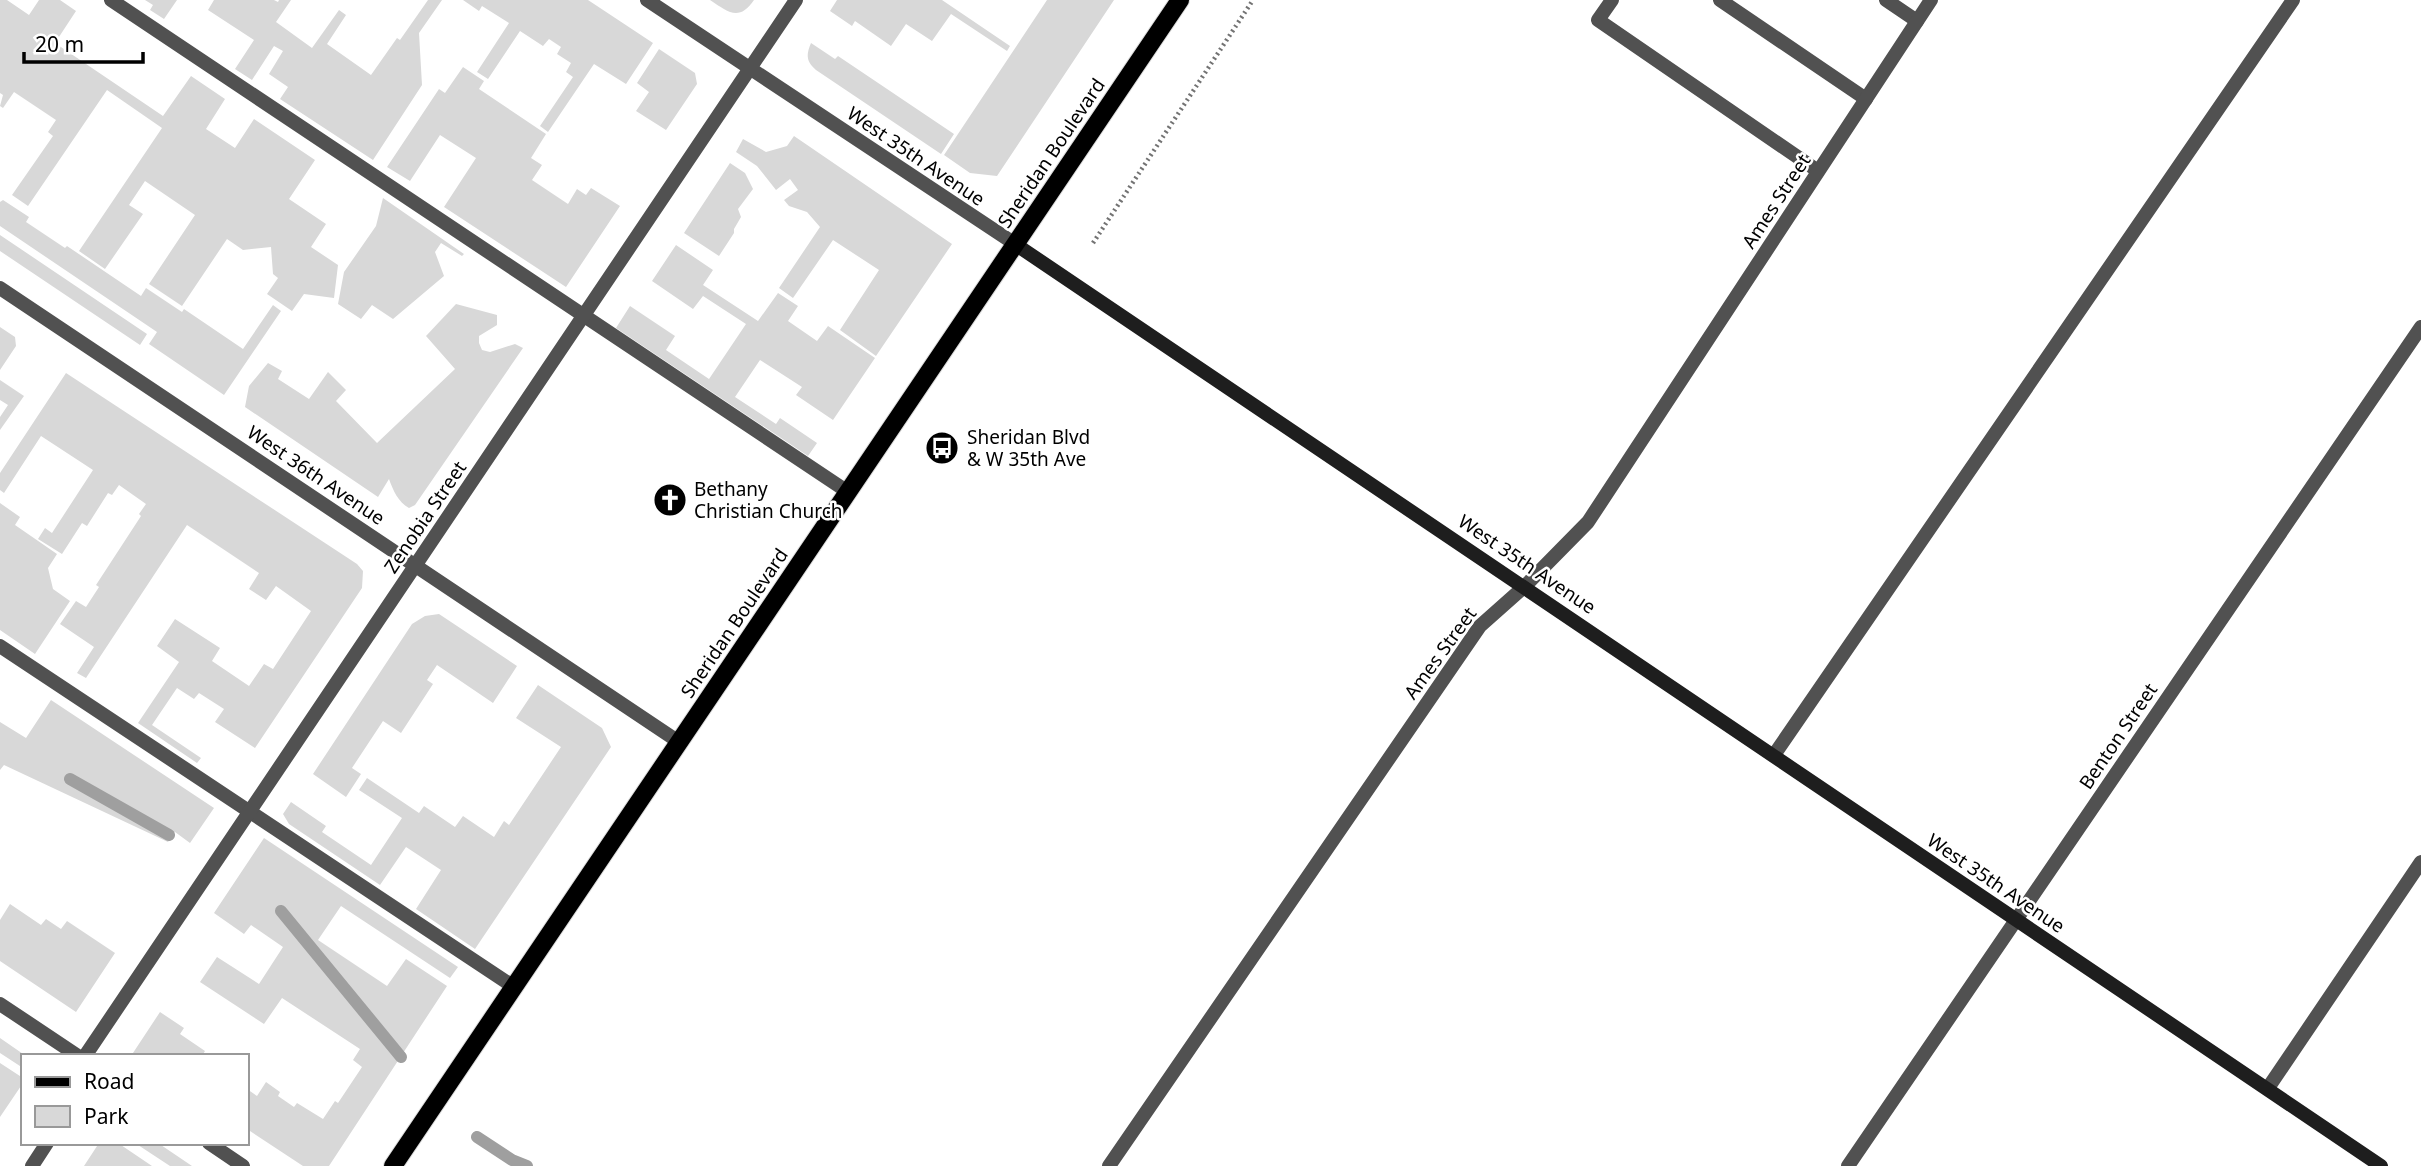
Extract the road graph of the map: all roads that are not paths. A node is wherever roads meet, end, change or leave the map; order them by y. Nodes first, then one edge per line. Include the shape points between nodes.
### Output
1 (111, 0) edge
2 (647, 0) edge
3 (796, 0) edge
4 (1180, 0) edge
5 (1612, 0) edge
6 (1720, 0) edge
7 (1886, 0) edge
8 (1931, 0) edge
9 (2293, 0) edge
10 (1917, 21) junction
11 (750, 68) junction
12 (1866, 99) junction
13 (1818, 171) junction
14 (1015, 244) junction
15 (0, 288) edge
16 (584, 315) junction
17 (2421, 327) edge
18 (848, 492) junction
19 (416, 565) junction
20 (1525, 586) junction
21 (0, 646) edge
22 (680, 742) junction
23 (1774, 755) junction
24 (250, 812) junction
25 (2421, 862) edge
26 (2015, 921) junction
27 (514, 987) junction
28 (0, 1004) edge
29 (75, 1054) edge
30 (86, 1054) edge
31 (2268, 1088) junction
32 (46, 1145) edge
33 (212, 1145) edge
34 (32, 1166) edge
35 (243, 1166) edge
36 (393, 1166) edge
37 (1110, 1166) edge
38 (1848, 1166) edge
39 (2381, 1166) edge

1 - 16 street
2 - 11 street, West 35th Avenue
3 - 11 street, Zenobia Street
4 - 14 main road, Sheridan Boulevard
5 - 13 street via 1598,20
6 - 12 street
7 - 10 street
8 - 10 street, Ames Street
9 - 23 street
10 - 12 street, Ames Street
11 - 14 street, West 35th Avenue
11 - 16 street, Zenobia Street
12 - 13 street, Ames Street
13 - 20 street, Ames Street via 1588,522
14 - 18 main road, Sheridan Boulevard
14 - 20 street, West 35th Avenue
15 - 19 street, West 36th Avenue
16 - 18 street
16 - 19 street, Zenobia Street
17 - 26 street, Benton Street
18 - 22 main road, Sheridan Boulevard
19 - 22 street, West 36th Avenue
19 - 24 street, Zenobia Street
20 - 23 street, West 35th Avenue
20 - 37 street, Ames Street via 1480,626
21 - 24 street
22 - 27 main road, Sheridan Boulevard
23 - 26 street, West 35th Avenue
24 - 27 street
24 - 30 street, Zenobia Street
25 - 31 street
26 - 31 street, West 35th Avenue
26 - 38 street, Benton Street
27 - 36 main road, Sheridan Boulevard
28 - 29 street
31 - 39 street, West 35th Avenue
32 - 34 street
33 - 35 street

